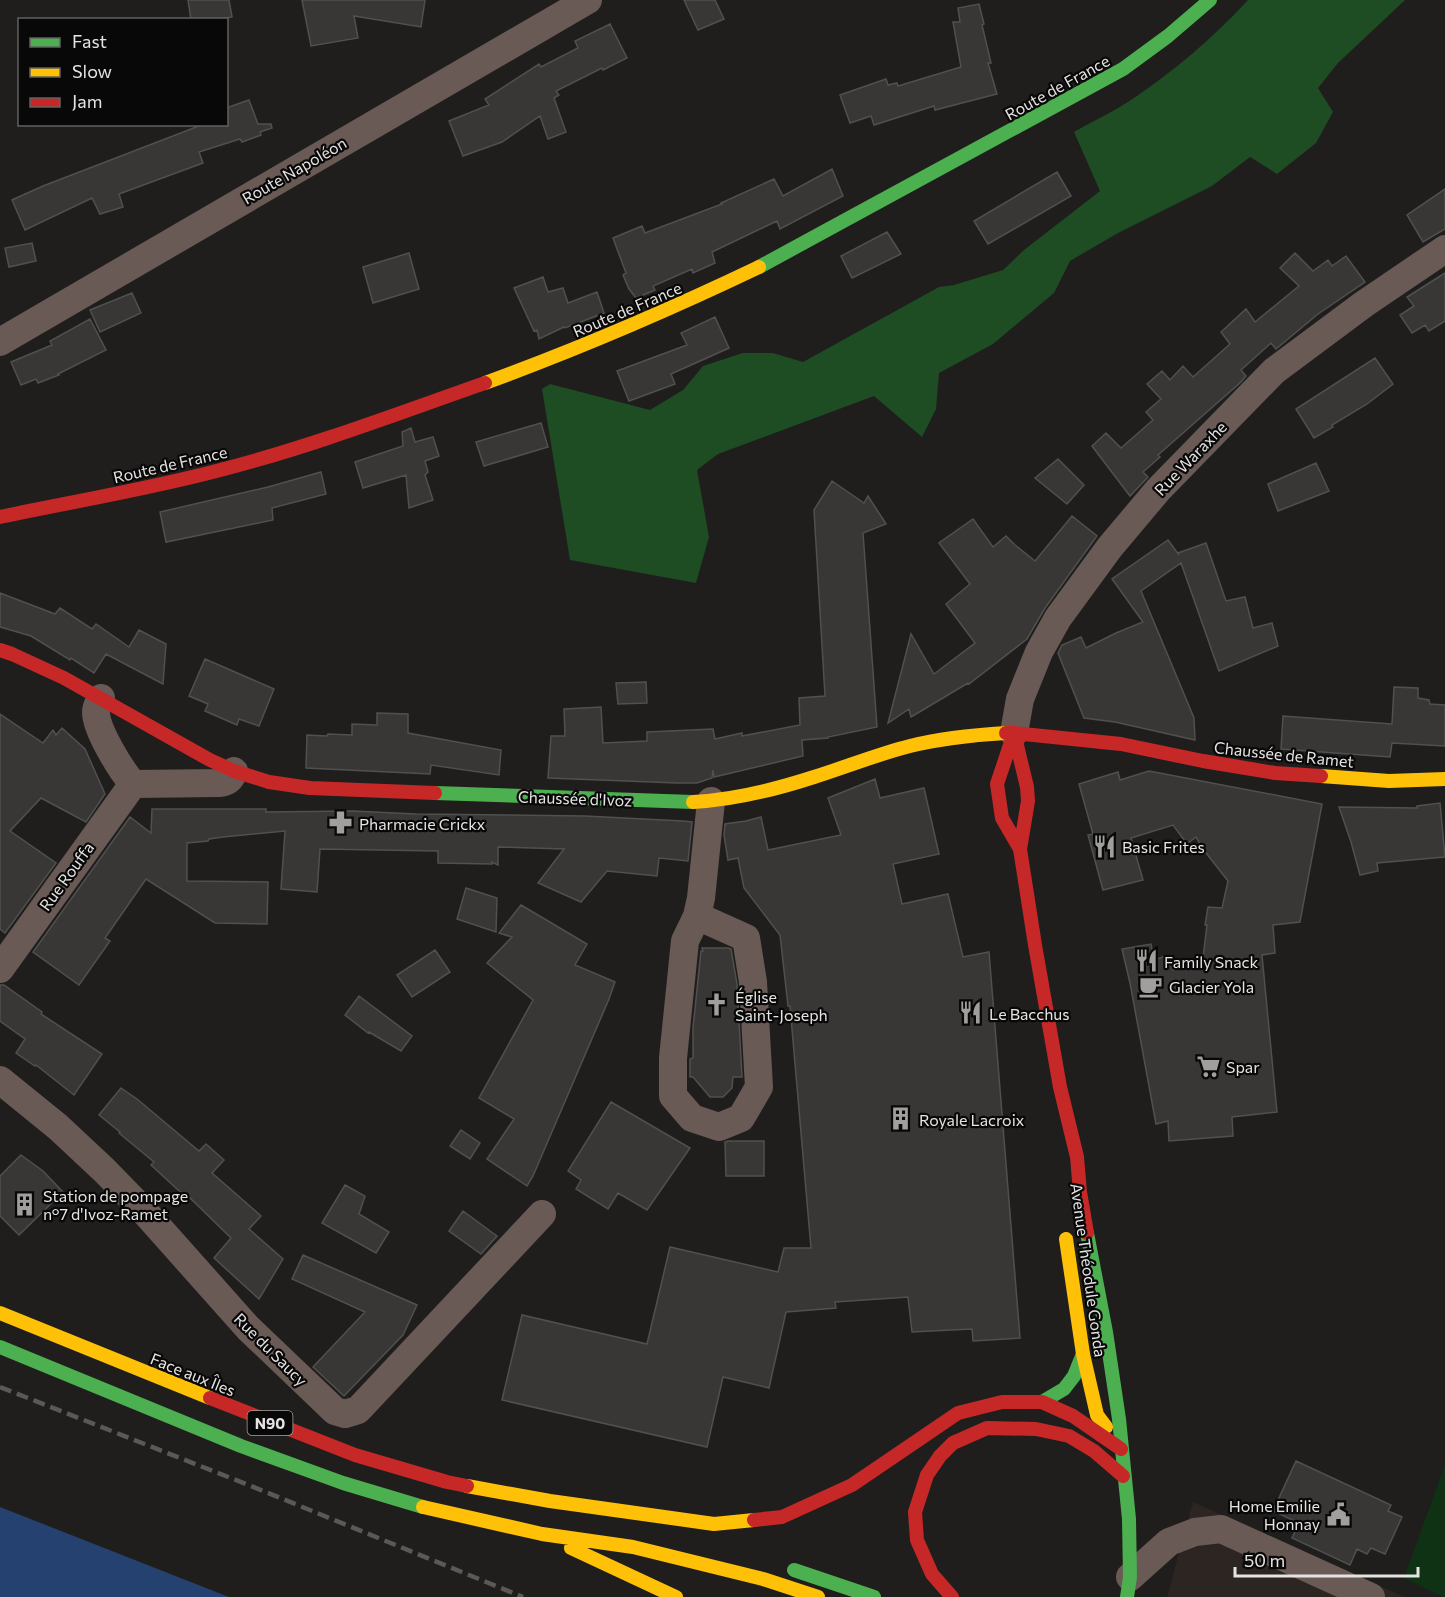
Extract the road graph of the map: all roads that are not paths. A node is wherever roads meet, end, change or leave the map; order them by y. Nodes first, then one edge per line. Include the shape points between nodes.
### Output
1 (588, 0) edge
2 (1210, 0) edge
3 (1445, 249) edge
4 (0, 342) edge
5 (0, 517) edge
6 (0, 650) edge
7 (101, 698) junction
8 (1014, 733) junction
9 (234, 771) junction
10 (1445, 779) edge
11 (133, 784) junction
12 (711, 801) junction
13 (1020, 849) junction
14 (697, 916) junction
15 (0, 969) edge
16 (0, 1080) edge
17 (1060, 1087) junction
18 (1057, 1128) dead end
19 (542, 1214) dead end
20 (1064, 1224) dead end
21 (0, 1312) edge
22 (0, 1347) edge
23 (1083, 1354) junction
24 (1042, 1402) junction
25 (1121, 1449) junction
26 (1123, 1476) junction
27 (550, 1501) junction
28 (635, 1527) dead end
29 (542, 1534) junction
30 (778, 1566) dead end
31 (1128, 1587) edge
32 (676, 1597) edge
33 (818, 1597) edge
34 (874, 1597) edge
35 (952, 1597) edge
36 (1371, 1597) edge

1 - 4 street, Route Napoléon
2 - 5 main road, Route de France via 1159,45 1123,69 717,288 591,343 298,448 222,470
3 - 8 street, Rue Waraxhe via 1274,371 1158,490 1058,618 1020,699
6 - 7 main road, Chaussée d'Ivoz
7 - 9 main road, Chaussée d'Ivoz
7 - 11 street via 98,721 120,767
8 - 10 main road, Chaussée de Ramet via 1121,744 1275,773 1389,781
8 - 12 main road, Chaussée d'Ivoz via 961,736 910,746 812,778
8 - 13 main road, Avenue Théodule Gonda via 1028,801
8 - 13 main road, Avenue Théodule Gonda via 997,784 1002,818
9 - 11 street via 232,778 219,783
9 - 12 main road, Chaussée d'Ivoz via 269,782 310,788
11 - 15 street, Rue Rouffa
12 - 14 street
13 - 17 main road, Avenue Théodule Gonda
14 - 14 street via 685,941 673,1096 692,1118 719,1127 741,1118 759,1087 753,982 746,938
16 - 19 street, Rue du Saucy via 104,1170 248,1328 335,1411 345,1414 358,1410
17 - 18 main road, Avenue Théodule Gonda
17 - 25 main road, Avenue Théodule Gonda via 1077,1157
20 - 23 main road, Avenue Théodule Gonda
21 - 27 main road, Face aux Îles / N90 via 355,1455 447,1482
22 - 29 main road, N90 via 241,1446 343,1483 442,1512
23 - 24 main road via 1064,1389
23 - 25 main road, Avenue Théodule Gonda via 1097,1415
24 - 25 main road via 1073,1416
24 - 27 main road via 1002,1402 958,1413 852,1485 782,1517 714,1524
25 - 26 main road, Avenue Théodule Gonda
26 - 31 main road, Avenue Théodule Gonda via 1129,1519
26 - 35 main road via 1069,1436 1036,1429 987,1428 953,1443 927,1475 915,1512 917,1540 932,1574
27 - 28 main road, N90
29 - 32 main road
29 - 33 main road, N90 via 633,1547 764,1579
30 - 34 main road
31 - 36 street via 1169,1542 1221,1528

